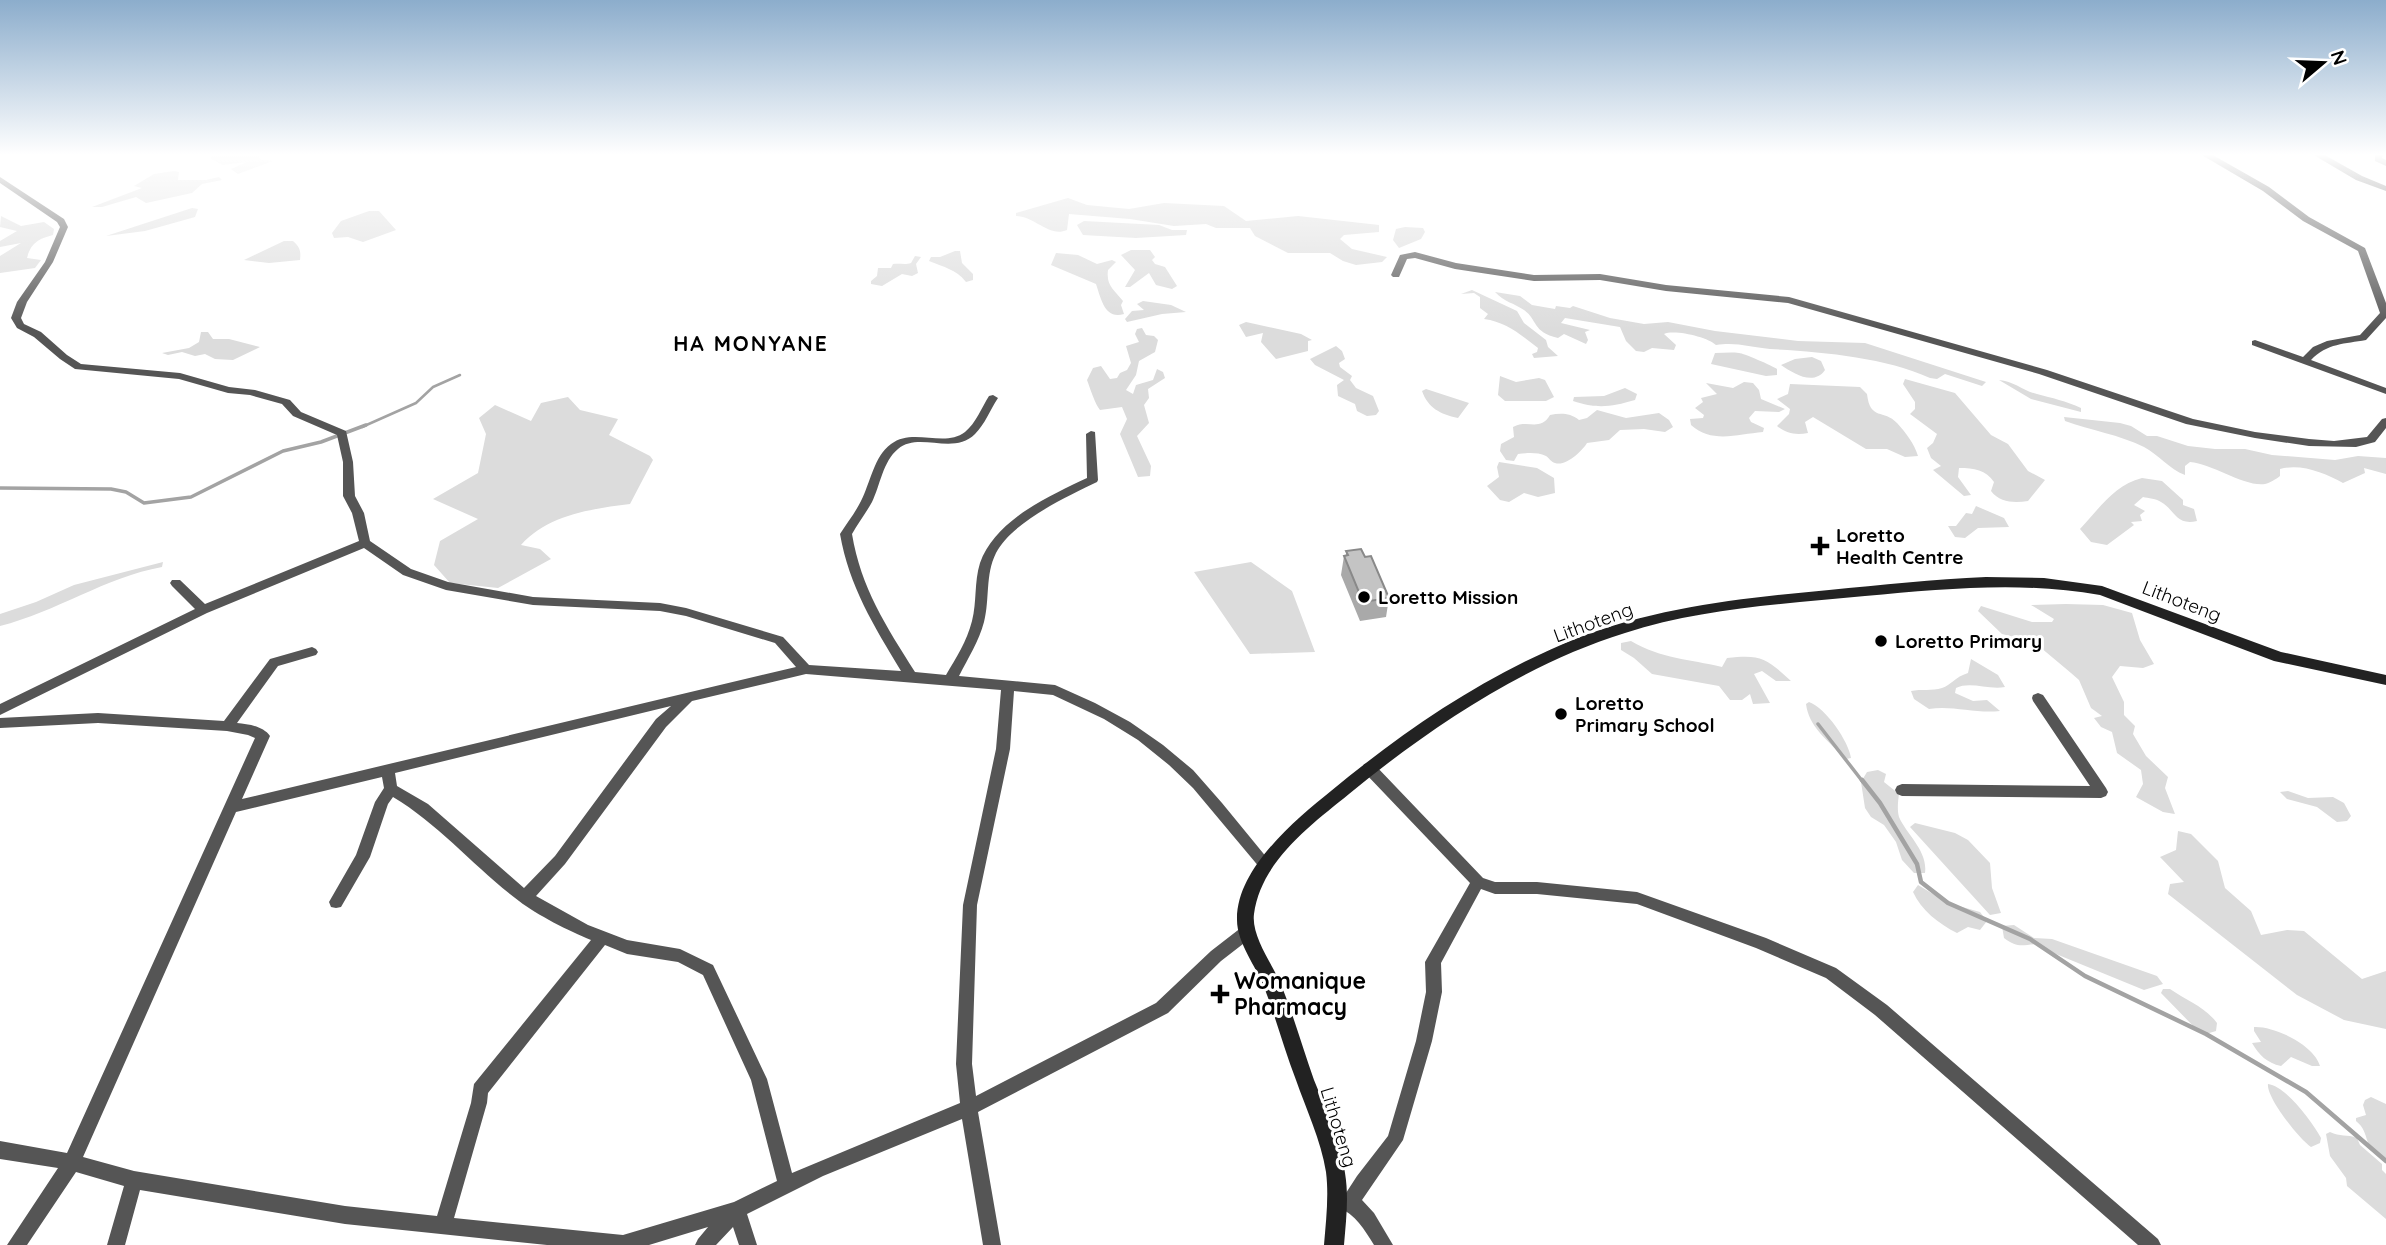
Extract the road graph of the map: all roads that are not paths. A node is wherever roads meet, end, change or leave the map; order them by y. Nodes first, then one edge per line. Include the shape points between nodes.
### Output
1 (48, 212) edge
2 (2297, 212) edge
3 (1395, 275) dead end
4 (2386, 313) edge
5 (2255, 343) dead end
6 (2305, 361) junction
7 (2386, 391) edge
8 (993, 398) dead end
9 (2386, 421) edge
10 (1091, 434) dead end
11 (365, 543) junction
12 (176, 583) dead end
13 (203, 610) junction
14 (312, 652) dead end
15 (806, 669) junction
16 (911, 676) junction
17 (950, 680) junction
18 (2386, 680) edge
19 (1009, 686) junction
20 (2038, 698) dead end
21 (687, 699) junction
22 (0, 710) edge
23 (0, 723) edge
24 (227, 726) junction
25 (1369, 768) junction
26 (388, 770) junction
27 (391, 789) junction
28 (1902, 790) dead end
29 (229, 808) junction
30 (1265, 864) junction
31 (1478, 882) junction
32 (525, 898) junction
33 (336, 902) dead end
34 (1247, 932) junction
35 (602, 937) junction
36 (969, 1108) junction
37 (0, 1150) edge
38 (72, 1161) junction
39 (134, 1180) junction
40 (787, 1185) junction
41 (1344, 1201) junction
42 (737, 1210) junction
43 (443, 1225) junction
44 (621, 1244) edge
45 (16, 1245) edge
46 (116, 1245) edge
47 (704, 1245) edge
48 (748, 1245) edge
49 (992, 1245) edge
50 (1334, 1245) edge
51 (1384, 1245) edge
52 (2152, 1245) edge

1 - 11 street via 64,227 49,262 22,302 16,318 20,326 40,334 66,361 79,367 180,376 251,392 286,402 297,414 342,433 349,496
2 - 4 street via 2362,250
3 - 9 street via 1403,257 1415,255 1534,278 1600,277 1789,300 2056,376 2214,428 2343,445 2371,440
4 - 6 street via 2363,338 2313,350
5 - 6 street
6 - 7 street
8 - 16 street via 966,436 897,444 846,534 849,563 866,604
10 - 17 street via 1093,480 1027,517 996,544 981,576 978,622
11 - 13 street
11 - 15 street via 407,572 446,586 533,601 686,612 779,640
12 - 13 street
13 - 22 street
14 - 24 street via 274,662
15 - 16 street
15 - 21 street
16 - 17 street
17 - 19 street
18 - 25 main road, Lithoteng via 2279,657 2072,584 1962,582 1783,601 1623,628 1499,682
19 - 30 street via 1055,690 1078,699 1149,742 1188,773
19 - 36 street via 1003,749 970,905 964,1063
20 - 28 street via 2101,792
21 - 26 street
21 - 32 street via 661,723 568,850
23 - 24 street via 98,718
24 - 29 street via 263,736
25 - 30 main road, Lithoteng via 1280,843
25 - 31 street
26 - 27 street
26 - 29 street
27 - 32 street via 423,808
27 - 33 street via 363,857
29 - 38 street
30 - 34 main road, Lithoteng via 1246,913
31 - 41 street via 1433,962 1434,992 1424,1041 1395,1140
31 - 52 street via 1495,888 1637,898 1831,972
32 - 35 street
34 - 36 street via 1162,1008
34 - 41 main road, Lithoteng via 1267,970
35 - 40 street via 627,947 680,956 709,970 759,1079
35 - 43 street via 480,1090
36 - 40 street
36 - 49 street
37 - 38 street
38 - 39 street
38 - 45 street
39 - 43 street via 345,1215
39 - 46 street
40 - 42 street
41 - 50 main road, Lithoteng
41 - 51 street via 1360,1210
42 - 44 street
42 - 47 street
42 - 48 street
43 - 44 street

